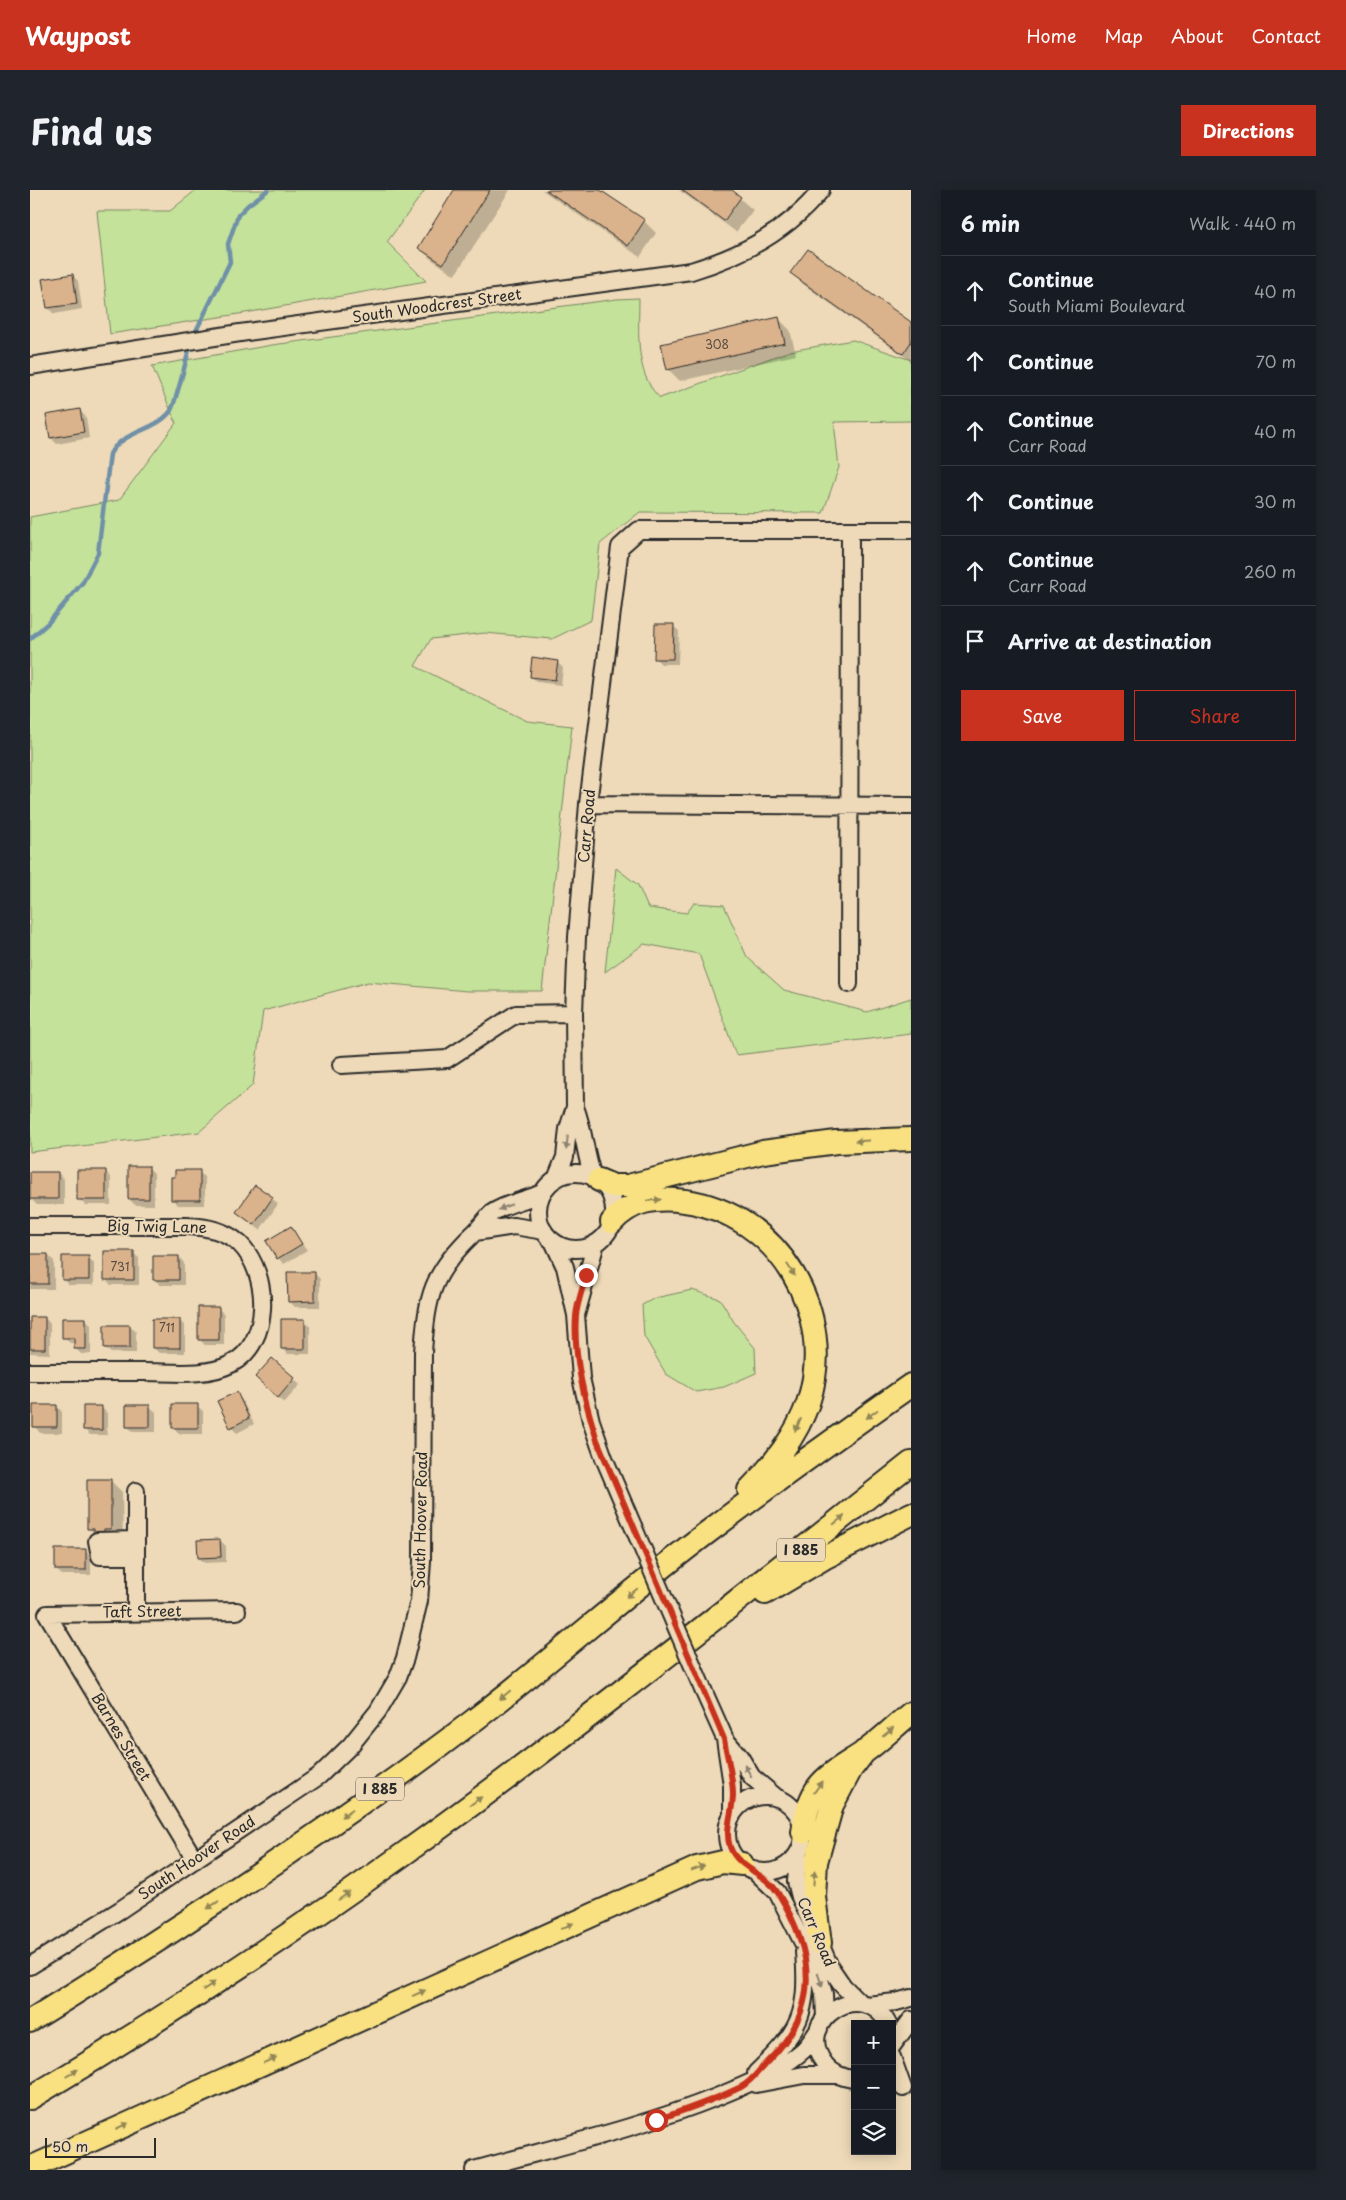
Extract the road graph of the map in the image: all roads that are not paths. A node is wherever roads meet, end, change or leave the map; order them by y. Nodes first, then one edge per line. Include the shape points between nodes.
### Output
1 (821, 190) edge
2 (30, 366) edge
3 (850, 530) junction
4 (911, 530) edge
5 (588, 804) junction
6 (848, 806) junction
7 (911, 806) edge
8 (848, 984) dead end
9 (574, 1013) junction
10 (341, 1065) dead end
11 (576, 1107) junction
12 (911, 1138) edge
13 (556, 1179) junction
14 (596, 1179) junction
15 (542, 1193) junction
16 (612, 1222) junction
17 (30, 1226) edge
18 (475, 1232) junction
19 (549, 1236) junction
20 (596, 1243) junction
21 (576, 1315) junction
22 (30, 1372) edge
23 (911, 1385) edge
24 (911, 1463) edge
25 (136, 1491) dead end
26 (911, 1514) edge
27 (711, 1530) junction
28 (237, 1611) dead end
29 (136, 1612) junction
30 (47, 1614) joint
31 (691, 1636) junction
32 (911, 1713) edge
33 (724, 1739) junction
34 (864, 1752) junction
35 (777, 1798) junction
36 (732, 1816) junction
37 (801, 1842) junction
38 (195, 1860) junction
39 (748, 1867) junction
40 (811, 1944) junction
41 (30, 1966) edge
42 (911, 1998) edge
43 (863, 2004) junction
44 (885, 2020) edge
45 (911, 2020) edge
46 (30, 2021) edge
47 (822, 2024) junction
48 (896, 2041) edge
49 (895, 2065) edge
50 (849, 2078) edge
51 (743, 2086) junction
52 (903, 2088) dead end
53 (30, 2098) edge
54 (525, 2163) edge
55 (30, 2168) edge
56 (474, 2170) edge

1 - 2 street, South Woodcrest Street via 783,227 762,241 714,264 691,270
3 - 4 street
3 - 5 street, Carr Road via 639,530 620,547
3 - 6 street
5 - 6 street
5 - 9 street, Carr Road
6 - 7 street
6 - 8 street
9 - 10 street via 516,1014 447,1059
9 - 11 street, Carr Road
11 -> 13 street, Carr Road via 568,1129 565,1157
11 - 14 street, Carr Road via 583,1129 585,1155
12 -> 14 highway via 836,1142 763,1152 628,1186 613,1186
13 - 14 street via 574,1173
13 - 15 street
14 - 16 street via 611,1196
15 -> 18 street, South Hoover Road via 492,1214
15 - 19 street via 538,1213
16 - 20 street
16 -> 27 highway via 625,1209 647,1200 678,1200 716,1208 735,1216 768,1241 793,1272 809,1307 815,1364 810,1395 801,1421 768,1470
17 - 22 street, Big Twig Lane via 212,1228 239,1244 254,1262 263,1292 261,1321 252,1343 231,1364 202,1372
18 - 19 street via 514,1226
18 - 38 street, South Hoover Road via 444,1265 427,1307 422,1382 421,1582 411,1640 398,1677 374,1717 335,1762
19 - 20 street via 571,1248 584,1248
19 - 21 street via 565,1267
20 - 21 street
21 - 33 street, bridge via 579,1358 600,1450
23 -> 27 highway, I 885
31 -> 24 highway, I 885
25 - 29 street
26 - 31 highway via 824,1558
27 -> 46 highway, I 885 via 475,1719 367,1799 170,1934
28 - 29 street, Taft Street
29 - 30 street, Taft Street
30 - 38 street, Barnes Street
53 -> 31 highway, I 885 via 181,2005 318,1914 515,1772
34 -> 32 highway
35 -> 33 street via 752,1777
33 - 36 street via 732,1785
37 -> 34 highway via 810,1800 820,1783 834,1770
40 -> 34 highway via 816,1862 832,1805
35 - 36 street via 751,1799
35 - 37 street via 797,1813
36 - 39 street via 728,1842 733,1854
37 - 39 street via 791,1862 780,1869 767,1872
37 - 40 street, Carr Road via 796,1873
38 - 41 street, South Hoover Road
39 - 40 street, Carr Road via 777,1892
55 -> 39 highway via 697,1868 723,1862
40 - 43 street, Carr Road via 836,1977
40 -> 47 street, Carr Road via 822,1985
40 - 51 street via 805,1999 798,2024 785,2044
42 - 43 street
43 - 44 street, Carr Road via 878,2011
43 - 47 street via 840,2006
45 - 48 street
47 - 50 street, Carr Road via 817,2043 820,2056 827,2067
47 - 51 street via 808,2046 794,2058
49 - 52 street
50 - 51 street via 804,2075
51 - 54 street via 656,2120
54 - 56 street

